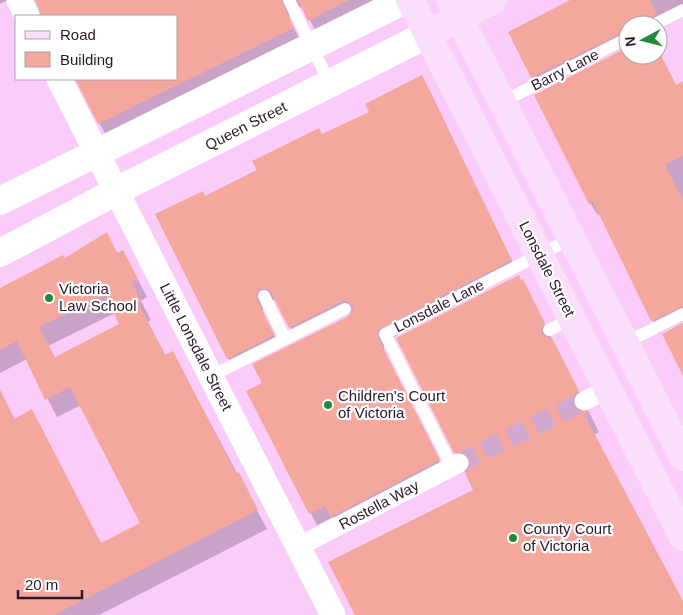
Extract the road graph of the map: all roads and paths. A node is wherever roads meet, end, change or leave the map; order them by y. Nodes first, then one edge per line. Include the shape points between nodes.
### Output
1 (18, 0) edge
2 (289, 0) edge
3 (405, 0) edge
4 (410, 0) edge
5 (492, 0) edge
6 (455, 9) edge
7 (683, 10) edge
8 (26, 15) edge
9 (668, 18) edge
10 (428, 34) junction
11 (618, 43) edge
12 (311, 47) junction
13 (60, 80) edge
14 (330, 84) junction
15 (502, 102) junction
16 (96, 152) junction
17 (117, 192) junction
18 (0, 201) edge
19 (572, 238) junction
20 (0, 253) edge
21 (539, 254) junction
22 (264, 296) dead end
23 (345, 309) dead end
24 (683, 314) edge
25 (285, 339) junction
26 (625, 343) junction
27 (211, 376) junction
28 (608, 389) junction
29 (584, 402) tunnel mouth
30 (683, 457) edge
31 (456, 465) joint
32 (683, 537) edge
33 (298, 547) junction
34 (333, 615) edge

1 - 8 street
2 - 12 lane
3 - 12 street
4 - 10 main road, Lonsdale Street
5 - 6 main road, Queen Street
6 - 10 main road, Queen Street
6 - 15 main road
7 - 9 lane
10 - 14 street, Queen Street
10 - 21 main road, Lonsdale Street
11 - 15 lane, Barry Lane
12 - 14 lane
12 - 16 street
13 - 16 street, Little Lonsdale Street
14 - 17 street, Queen Street
15 - 19 main road
16 - 17 street, Little Lonsdale Street
16 - 18 street
17 - 20 street, Queen Street
17 - 27 street, Little Lonsdale Street
19 - 21 lane, Lonsdale Lane
19 - 26 main road
21 - 28 main road, Lonsdale Street via 561,325
21 - 31 lane, Lonsdale Lane via 385,334
22 - 25 lane
23 - 25 lane
24 - 26 lane
25 - 27 lane
26 - 30 main road
27 - 33 street, Little Lonsdale Street
28 - 29 street
28 - 32 main road, Lonsdale Street
31 - 33 street, Rostella Way
33 - 34 street, Little Lonsdale Street

